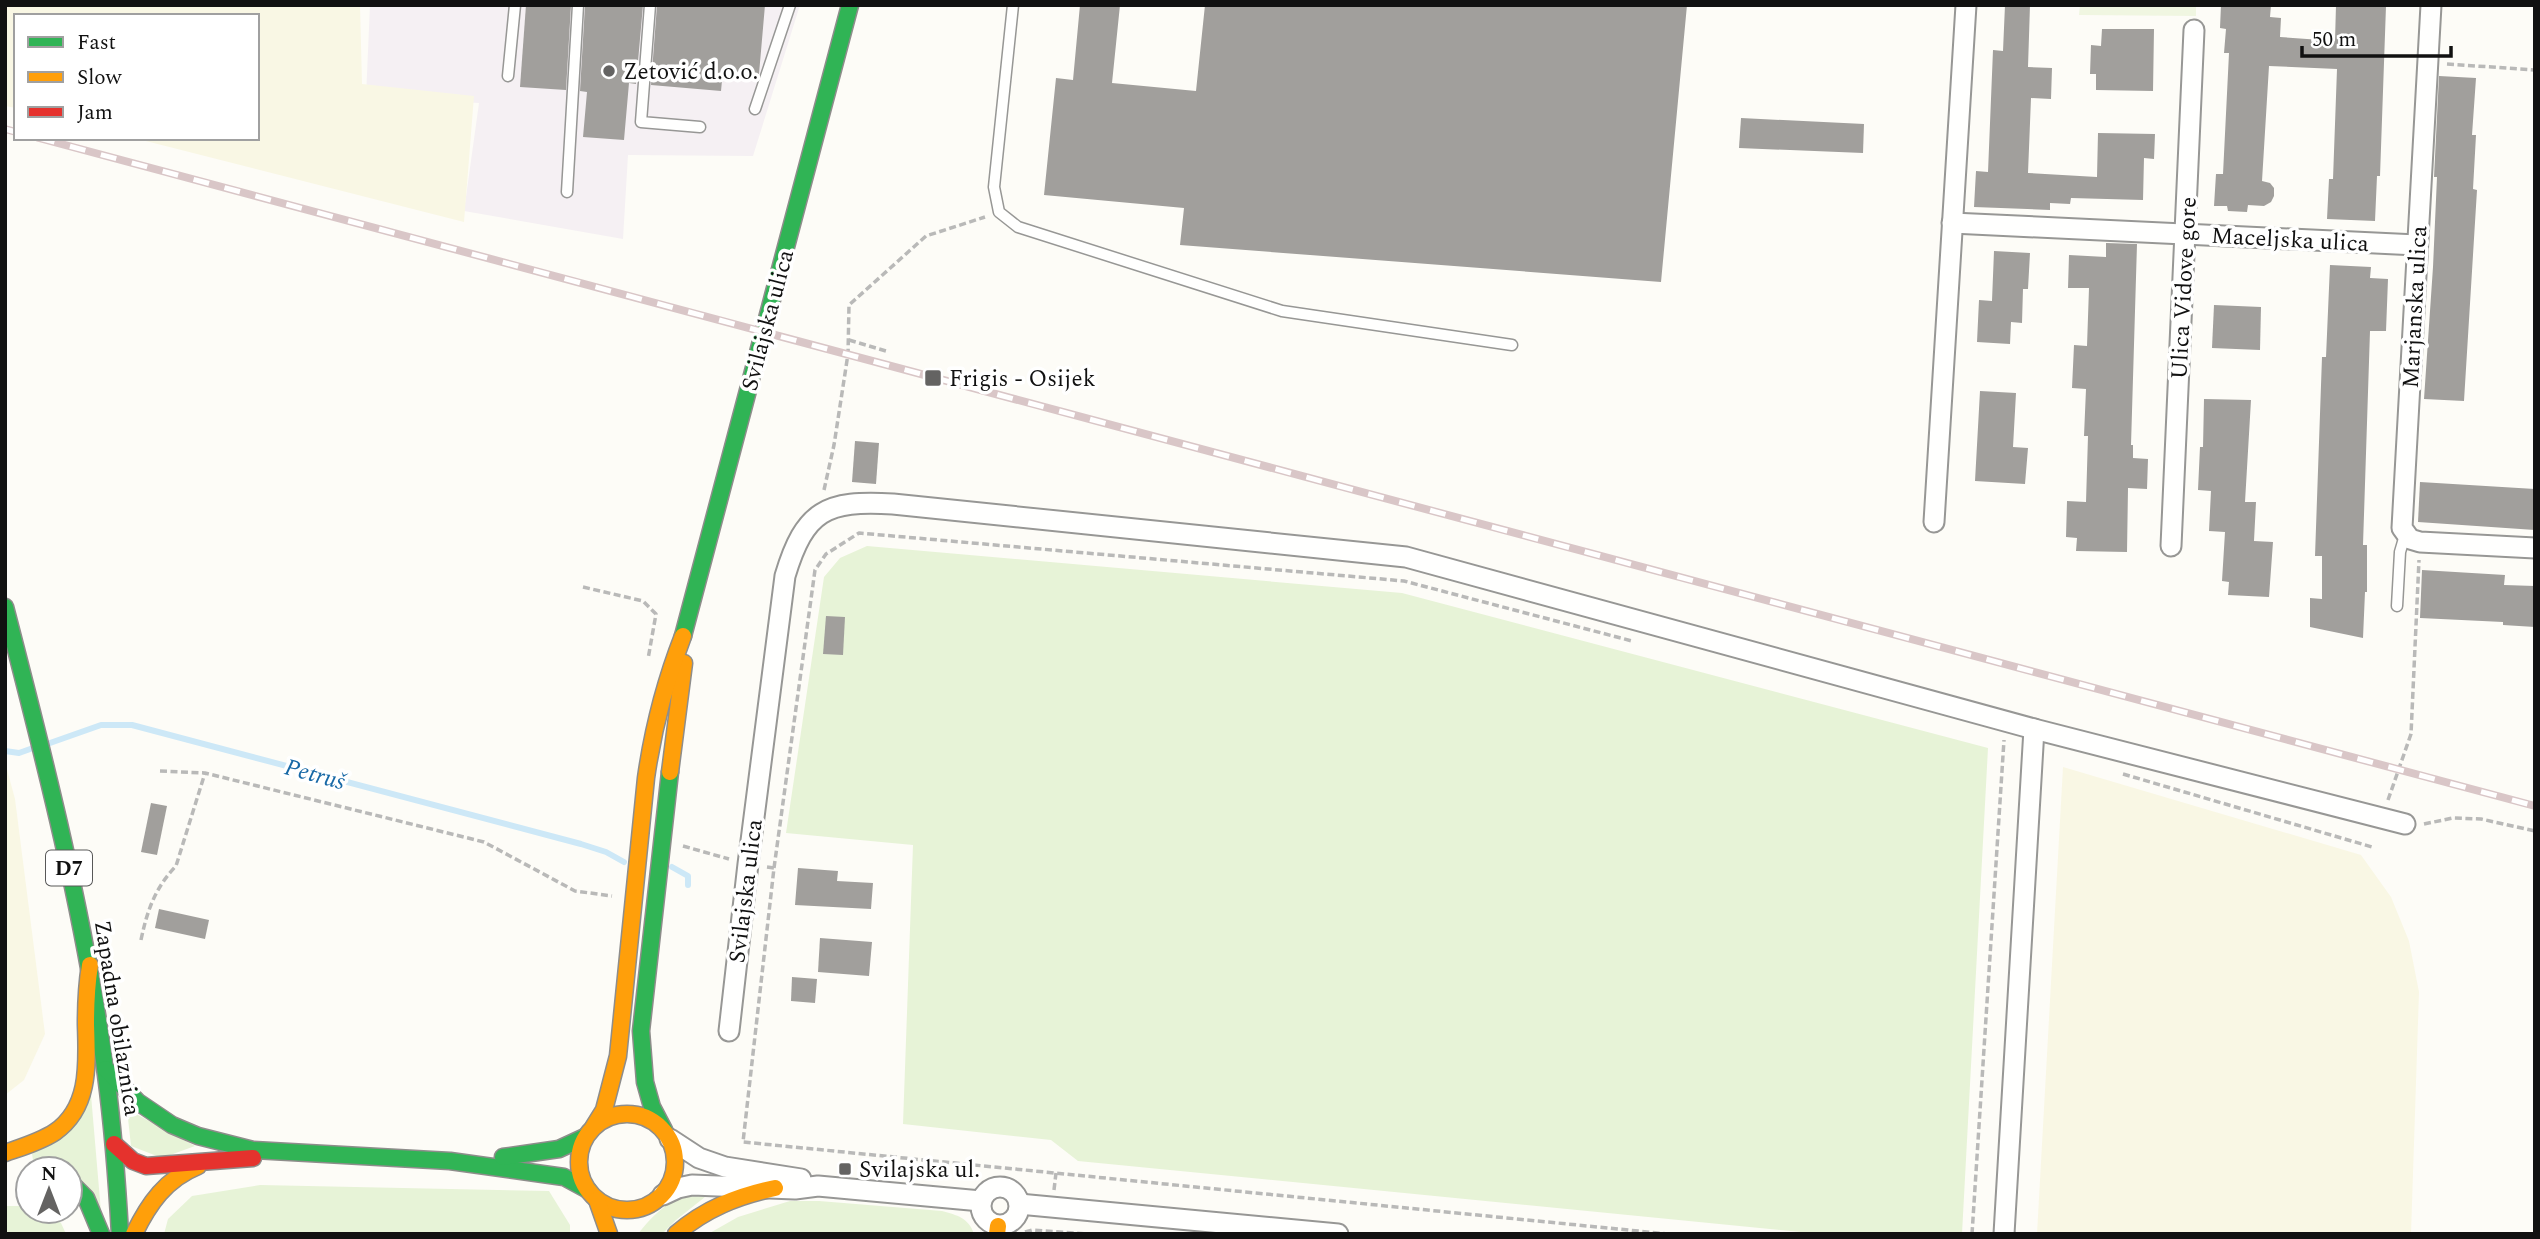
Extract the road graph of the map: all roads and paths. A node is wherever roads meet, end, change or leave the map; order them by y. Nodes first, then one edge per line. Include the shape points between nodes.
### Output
1 (514, 5) edge
2 (578, 5) edge
3 (650, 5) edge
4 (790, 5) edge
5 (850, 5) edge
6 (1013, 5) edge
7 (1966, 5) edge
8 (2431, 5) edge
9 (2194, 30) dead end
10 (2428, 62) junction
11 (2535, 70) edge
12 (508, 76) dead end
13 (755, 108) dead end
14 (700, 127) dead end
15 (567, 192) dead end
16 (999, 212) junction
17 (1952, 223) junction
18 (2185, 234) junction
19 (2417, 245) junction
20 (849, 340) junction
21 (1512, 345) dead end
22 (886, 351) dead end
23 (821, 513) junction
24 (1934, 522) dead end
25 (2413, 539) junction
26 (2171, 546) dead end
27 (2535, 548) edge
28 (583, 587) dead end
29 (2398, 606) dead end
30 (5, 607) edge
31 (684, 635) junction
32 (1644, 644) dead end
33 (648, 660) dead end
34 (2033, 738) junction
35 (160, 771) dead end
36 (2114, 771) dead end
37 (205, 773) junction
38 (2381, 818) junction
39 (2405, 824) joint
40 (2535, 831) edge
41 (671, 843) dead end
42 (2372, 847) dead end
43 (748, 864) junction
44 (774, 868) junction
45 (634, 899) junction
46 (141, 940) dead end
47 (90, 965) junction
48 (729, 1031) dead end
49 (106, 1069) junction
50 (590, 1131) junction
51 (667, 1134) junction
52 (114, 1144) junction
53 (5, 1153) edge
54 (289, 1154) junction
55 (450, 1161) junction
56 (212, 1162) junction
57 (818, 1186) junction
58 (775, 1188) junction
59 (84, 1193) edge
60 (593, 1195) junction
61 (663, 1195) junction
62 (981, 1201) junction
63 (1019, 1204) junction
64 (642, 1208) junction
65 (998, 1230) edge
66 (100, 1234) edge
67 (120, 1234) edge
68 (134, 1234) edge
69 (609, 1234) edge
70 (623, 1234) edge
71 (676, 1234) edge
72 (1024, 1234) edge
73 (1087, 1234) edge
74 (1338, 1234) edge
75 (1668, 1234) edge
76 (1972, 1234) edge
77 (2004, 1234) edge

1 - 12 lane
2 - 15 lane
3 - 14 lane via 641,122
4 - 13 lane
5 - 31 main road, Svilajska ulica
6 - 16 lane via 994,187
7 - 17 street
8 - 10 street, Marjanska ulica
9 - 18 street, Ulica Vidove gore
10 - 11 path
10 - 19 street, Marjanska ulica
16 - 20 path via 926,236 849,305
16 - 21 lane via 1018,228 1282,312
17 - 18 street, Maceljska ulica
17 - 24 street
18 - 19 street, Maceljska ulica
18 - 26 street, Ulica Vidove gore
19 - 25 street, Marjanska ulica via 2401,522
20 - 22 path
20 - 23 path
23 - 34 street via 840,505 893,504 1406,556
23 - 43 street, Svilajska ulica via 803,529 785,576
25 - 27 street
25 - 29 lane, Marjanska ulica via 2400,552
25 - 38 path via 2411,734
28 - 33 path via 643,601 656,614
30 - 47 main road, Zapadna obilaznica / D7 via 48,772
31 - 45 main road, Svilajska ulica via 668,671 652,735
31 - 51 main road, Svilajska ulica via 681,697 640,1051 652,1111
32 - 44 path via 1404,581 859,533 826,554 815,570
34 - 38 street
34 - 76 path via 2004,740
34 - 77 street
35 - 37 path
36 - 42 path
37 - 45 path via 484,842 575,891
37 - 46 path via 176,866 148,907
38 - 39 street
39 - 40 path via 2482,819
41 - 43 path
43 - 44 path
43 - 48 street, Svilajska ulica
44 - 75 path via 743,1142
45 - 50 main road, Svilajska ulica via 618,1056 604,1110
47 - 49 main road, Zapadna obilaznica / D7
47 - 53 main road via 86,993 89,1062 77,1106 58,1129
49 - 52 main road, Zapadna obilaznica / D7
49 - 54 main road via 138,1102 172,1125 253,1150
50 - 51 main road via 608,1117 626,1113 641,1115
50 - 55 main road via 572,1144 541,1153
50 - 60 main road via 579,1165
51 - 57 street via 699,1158 725,1167 798,1178
51 - 61 main road via 676,1165
52 - 56 main road via 146,1166
52 - 67 main road, Zapadna obilaznica / D7
54 - 55 main road
54 - 56 main road
55 - 60 main road via 564,1177
56 - 68 main road via 180,1173 166,1184 144,1211
57 - 58 street
57 - 62 street
58 - 61 street via 692,1185
58 - 71 main road via 707,1209
59 - 66 main road
60 - 64 main road via 611,1208
60 - 69 main road
61 - 64 main road
62 - 63 street via 987,1191 998,1186 1010,1189
62 - 65 street via 984,1217
63 - 65 street via 1014,1220
63 - 74 street
64 - 70 main road
72 - 73 path via 1032,1230

